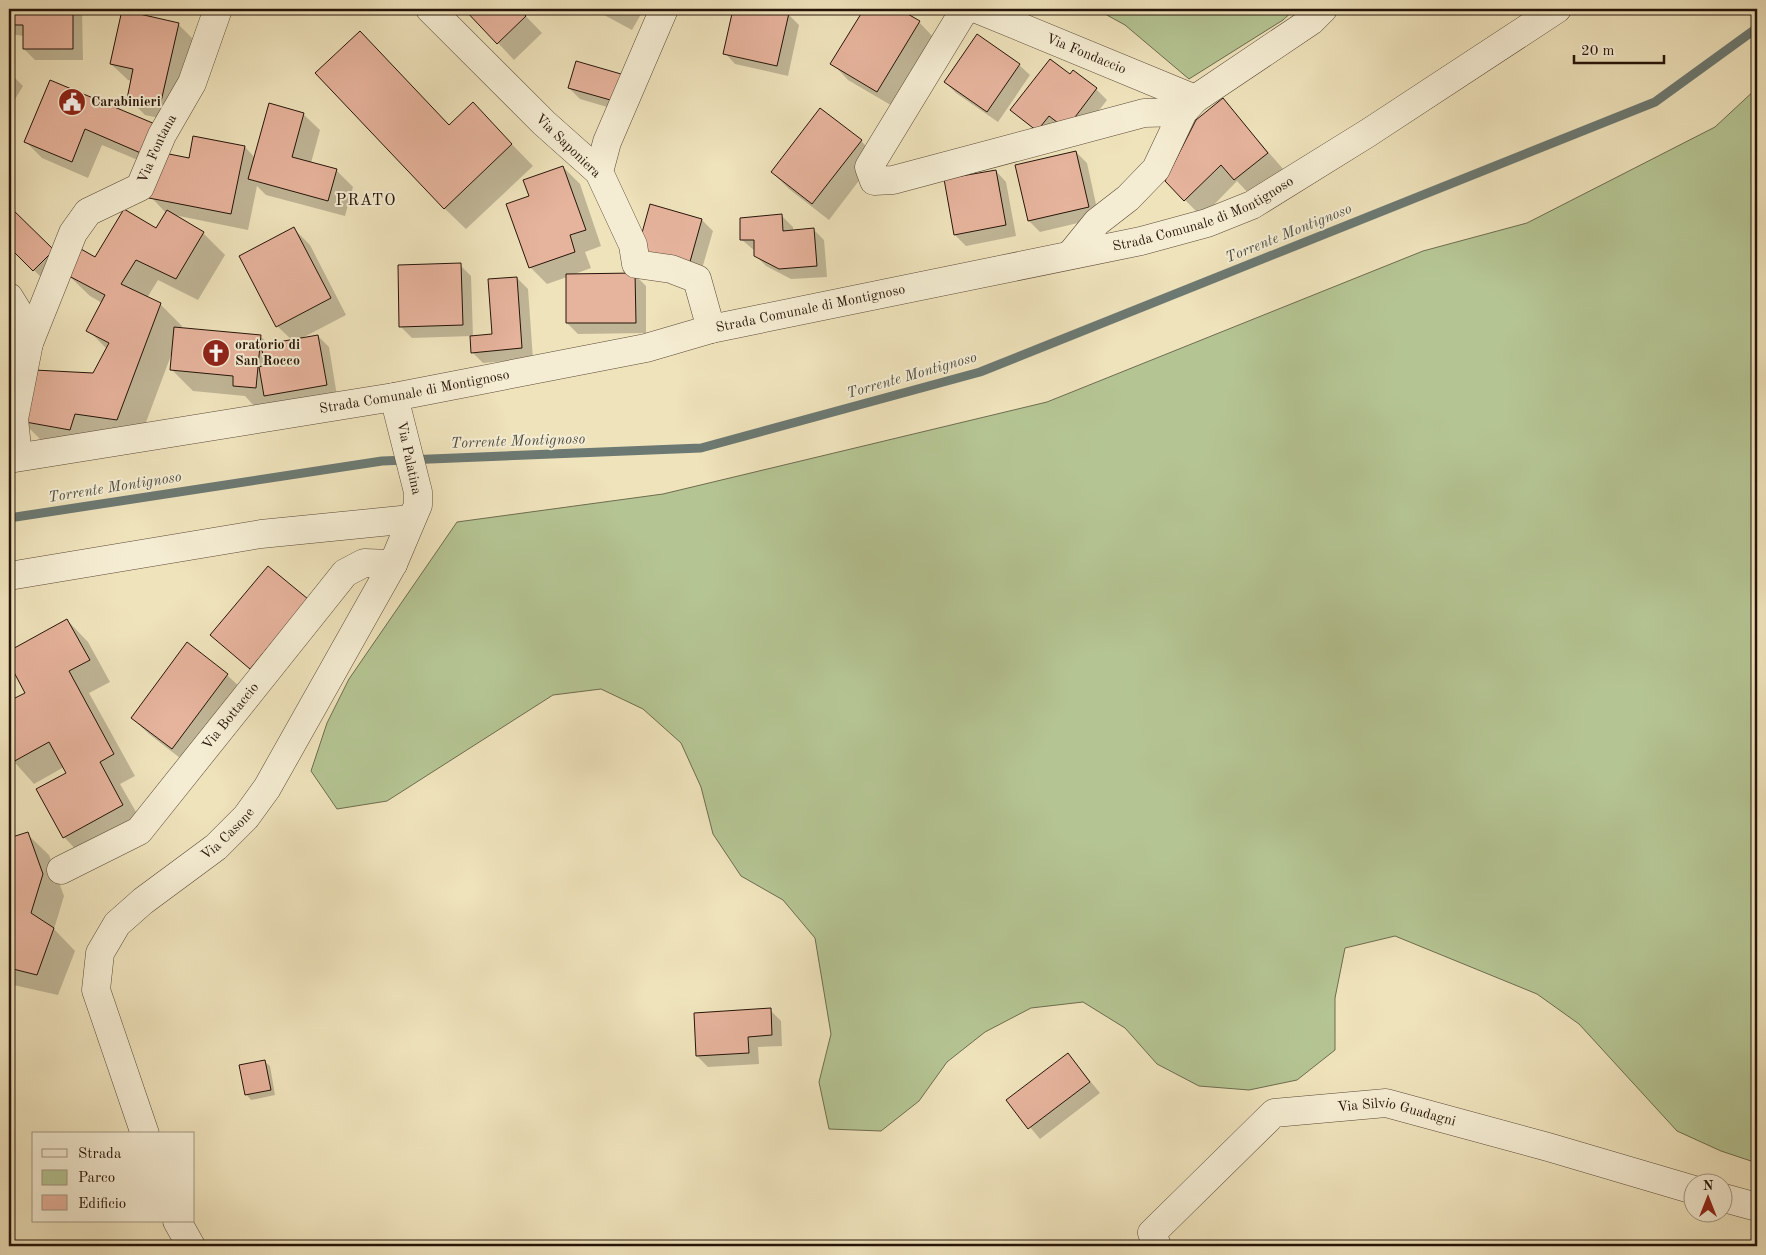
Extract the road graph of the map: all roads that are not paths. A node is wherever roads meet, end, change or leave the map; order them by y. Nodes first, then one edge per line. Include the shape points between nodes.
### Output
1 (218, 9) edge
2 (430, 9) edge
3 (664, 9) edge
4 (965, 9) edge
5 (977, 9) edge
6 (1323, 9) edge
7 (1557, 9) edge
8 (1189, 105) junction
9 (599, 172) junction
10 (1070, 254) junction
11 (9, 297) edge
12 (711, 329) junction
13 (29, 343) junction
14 (397, 409) junction
15 (14, 458) edge
16 (411, 519) junction
17 (393, 564) junction
18 (9, 576) edge
19 (61, 870) dead end
20 (144, 1132) edge
21 (1684, 1187) edge
22 (1734, 1201) edge
23 (1757, 1207) edge
24 (178, 1222) edge
25 (191, 1246) edge
26 (1157, 1246) edge

1 - 13 street, Via Fontana via 192,84 162,135 140,187 88,212 72,233
2 - 9 street, Via Saponiera via 544,123
3 - 9 street via 607,142
4 - 8 street via 869,166 874,181 892,180 1144,113
5 - 8 street, Via Fondaccio
6 - 8 street via 1311,21
7 - 10 street, Strada Comunale di Montignoso via 1252,205 1207,223 1141,241
8 - 10 street via 1156,168 1128,198 1098,222
9 - 12 street, Via Saponiera via 633,245 636,264 672,269 697,279
10 - 12 street, Strada Comunale di Montignoso
11 - 13 street
12 - 14 street, Strada Comunale di Montignoso
13 - 15 street, Via Fontana via 14,419
14 - 15 street, Strada Comunale di Montignoso
14 - 16 street, Via Palatina via 418,492 418,505
16 - 17 street, Via Casone
16 - 18 street via 261,534
17 - 19 street, Via Bottaccio via 364,563 345,573 139,831
17 - 20 street, Via Casone via 267,788 246,818 216,847 143,900 117,924 100,953 96,990
21 - 26 street, Via Silvio Guadagni via 1386,1103 1274,1113 1152,1233
22 - 23 street
24 - 25 street

